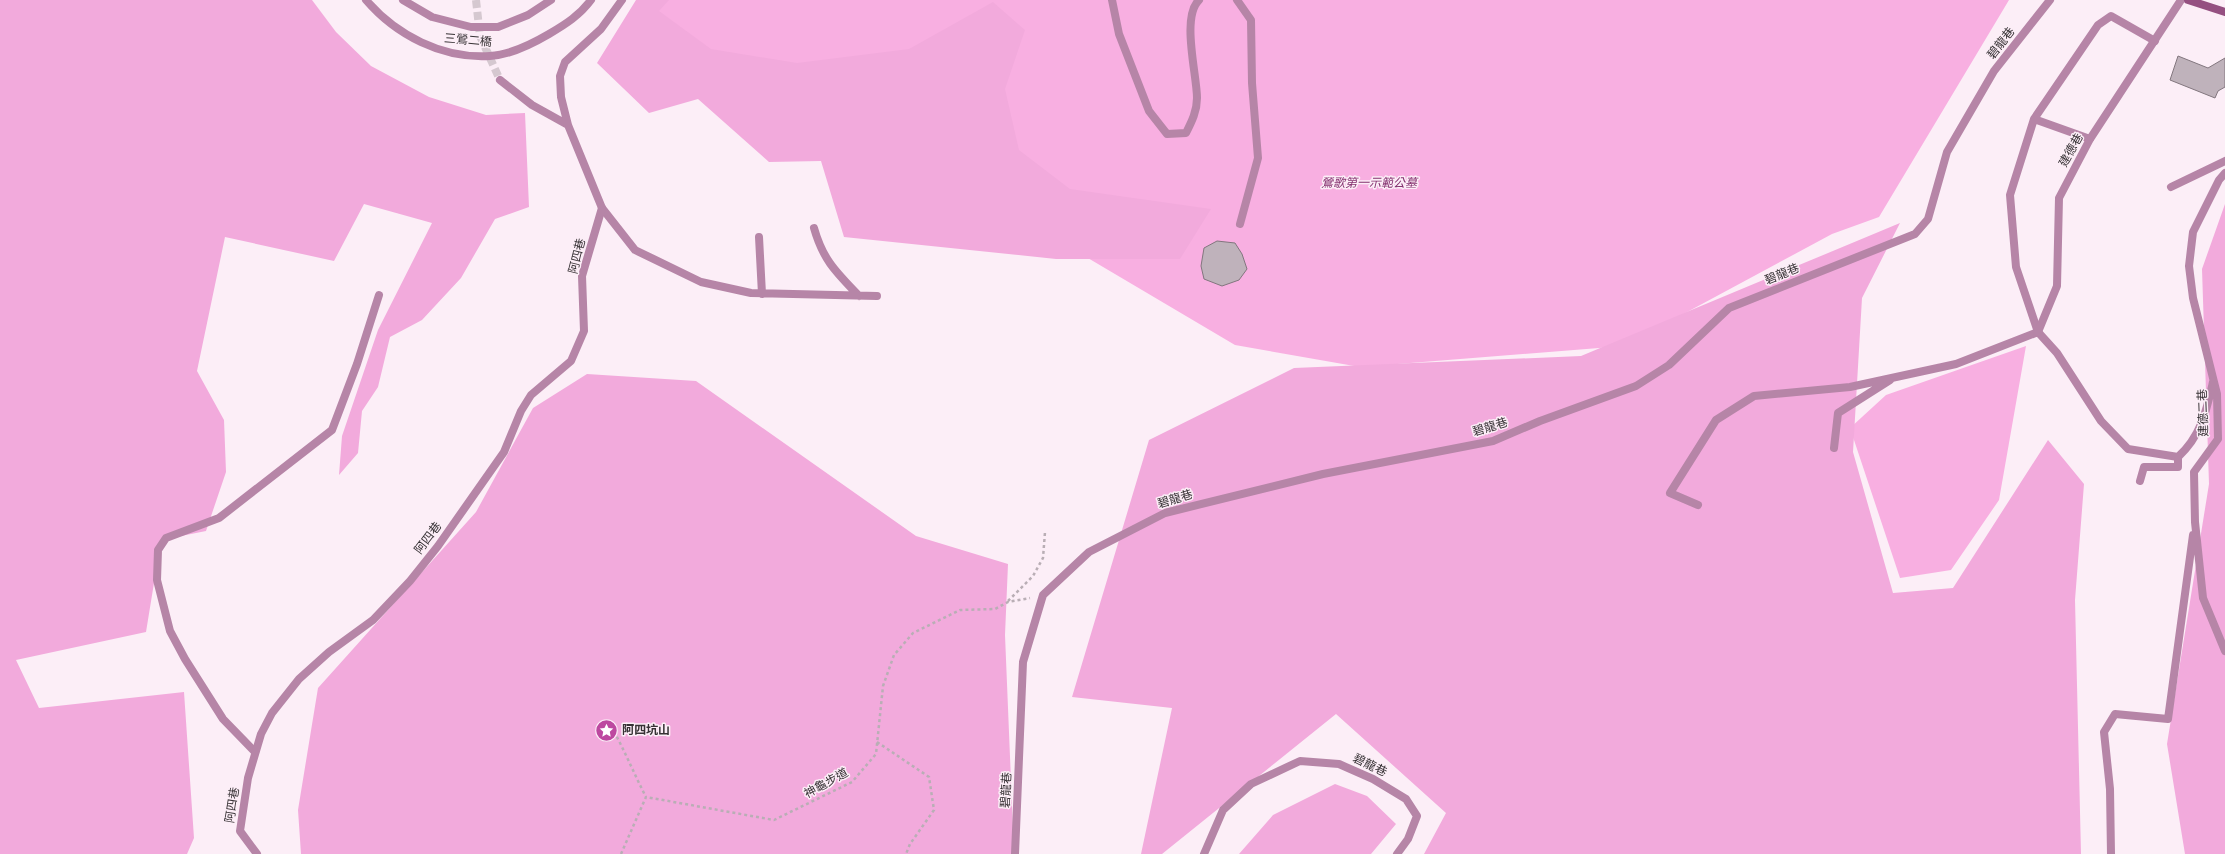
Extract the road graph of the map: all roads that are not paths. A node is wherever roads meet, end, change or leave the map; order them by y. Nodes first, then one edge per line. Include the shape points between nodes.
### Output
1 (366, 0) edge
2 (403, 0) edge
3 (551, 0) edge
4 (591, 0) edge
5 (622, 0) edge
6 (1112, 0) edge
7 (1200, 0) edge
8 (1236, 0) edge
9 (2050, 0) edge
10 (2181, 0) edge
11 (2188, 0) edge
12 (2225, 12) edge
13 (2155, 42) junction
14 (500, 80) tunnel mouth
15 (2034, 119) junction
16 (568, 125) junction
17 (2090, 139) junction
18 (2225, 161) edge
19 (2225, 173) edge
20 (2171, 187) dead end
21 (602, 208) junction
22 (1240, 224) dead end
23 (814, 228) dead end
24 (758, 237) dead end
25 (762, 294) junction
26 (379, 295) dead end
27 (859, 296) junction
28 (877, 296) dead end
29 (2038, 332) junction
30 (1896, 377) junction
31 (2214, 382) junction
32 (1834, 448) dead end
33 (2178, 456) junction
34 (2140, 481) dead end
35 (1698, 504) dead end
36 (2195, 522) junction
37 (2225, 651) edge
38 (255, 752) junction
39 (257, 854) edge
40 (1015, 854) edge
41 (1204, 854) edge
42 (1397, 854) edge
43 (2111, 854) edge

1 - 4 street, 三鶯二橋 via 403,33 433,48 490,56 530,45 581,13
2 - 3 street, 三鶯二橋 via 432,17 471,27 498,27 528,15
5 - 16 street via 601,29 565,62 560,76 561,97
6 - 7 street via 1118,34 1149,111 1167,134 1186,133 1194,117 1197,98 1190,26
8 - 22 street via 1251,20 1252,83 1258,158
9 - 40 street, 碧龍巷 via 1994,71 1946,152 1928,219 1915,234 1729,308 1669,365 1636,386 1493,441 1323,474 1165,513 1089,552 1043,595 1023,662
10 - 13 street, 建德巷
11 - 12 main road
13 - 15 street via 2111,16 2098,25
13 - 17 street, 建德巷
14 - 16 street via 532,105
15 - 17 street
15 - 29 street via 2010,195 2016,267
16 - 21 street
17 - 29 street, 建德巷 via 2059,198 2057,286
18 - 20 street
19 - 31 street, 建德二巷 via 2193,232 2189,266 2193,298
21 - 25 street via 640,253 701,282
21 - 38 street, 阿四巷 via 582,276 584,331 571,361 531,396 521,411 504,452 438,546 410,581 373,620 329,652 299,679 272,713
23 - 27 street via 819,248 832,268
24 - 25 street
25 - 27 street
26 - 38 street via 332,430 219,518 166,538 158,550 157,580 170,631 223,719
27 - 28 street
29 - 30 street via 1956,364
29 - 33 street via 2057,353 2101,421 2128,448
30 - 32 street via 1838,413
30 - 35 street via 1850,387 1754,396 1716,420 1670,493
31 - 33 street via 2204,420 2190,446
31 - 36 street, 建德二巷 via 2217,394 2218,439 2194,472
33 - 34 street via 2178,467 2144,467
36 - 37 street, 建德二巷 via 2203,598
36 - 43 street via 2168,719 2115,714 2104,732 2110,789
38 - 39 street, 阿四巷 via 248,778 240,831
41 - 42 street, 碧龍巷 via 1223,810 1251,784 1300,761 1340,764 1373,779 1406,799 1417,816 1408,839

